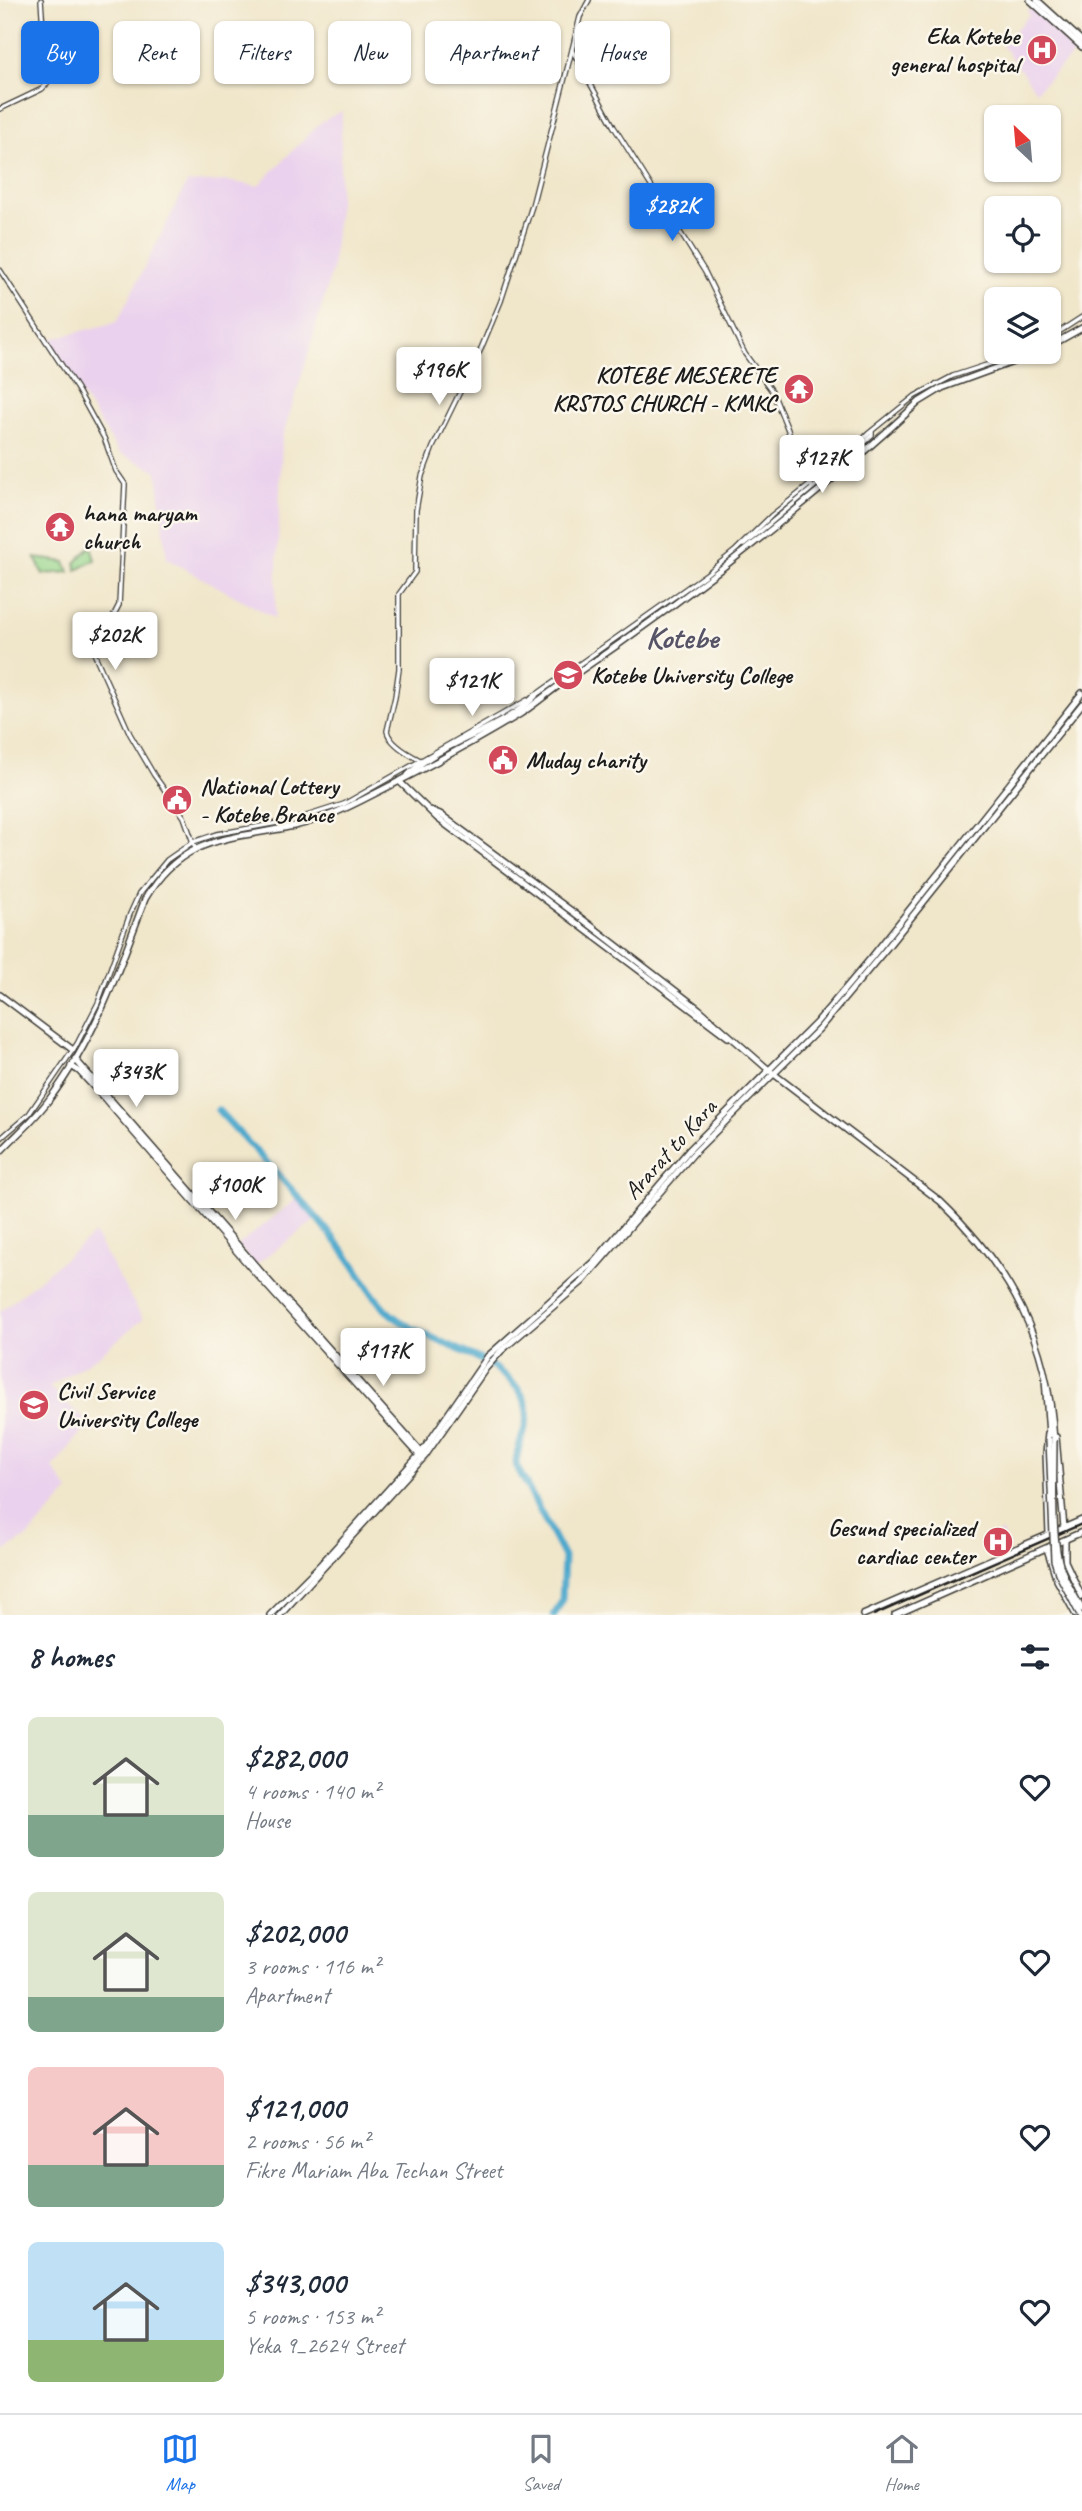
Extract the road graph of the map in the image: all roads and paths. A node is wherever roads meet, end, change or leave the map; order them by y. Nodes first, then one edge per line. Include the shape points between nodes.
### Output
1 (41, 0) edge
2 (589, 0) edge
3 (1030, 0) edge
4 (1037, 0) edge
5 (1082, 41) edge
6 (1082, 47) edge
7 (572, 50) junction
8 (0, 109) edge
9 (0, 270) edge
10 (1082, 317) edge
11 (1082, 328) edge
12 (1061, 331) edge
13 (1061, 340) edge
14 (992, 364) edge
15 (1007, 364) edge
16 (811, 486) junction
17 (742, 545) junction
18 (740, 554) junction
19 (1082, 693) edge
20 (535, 696) junction
21 (1082, 704) edge
22 (410, 756) junction
23 (421, 760) junction
24 (413, 765) junction
25 (402, 780) junction
26 (194, 845) junction
27 (0, 995) edge
28 (73, 1050) junction
29 (75, 1059) junction
30 (71, 1066) junction
31 (80, 1070) junction
32 (772, 1073) junction
33 (0, 1139) edge
34 (0, 1152) edge
35 (1051, 1436) junction
36 (422, 1455) junction
37 (1082, 1520) edge
38 (1064, 1528) junction
39 (1082, 1532) edge
40 (1049, 1534) junction
41 (1065, 1541) junction
42 (1047, 1549) junction
43 (1082, 1597) edge
44 (1082, 1609) edge
45 (270, 1615) edge
46 (280, 1615) edge
47 (863, 1615) edge
48 (895, 1615) edge
49 (1078, 1615) edge

1 - 8 street via 47,84
2 - 7 street
3 - 6 main road
4 - 5 main road
7 - 16 street via 614,127 705,272 749,360 772,391 795,460
7 - 22 street via 532,205 501,301 422,476 416,510 415,572 400,594 398,669 387,731
9 - 26 street via 77,389 125,484 119,605 94,653 130,734 184,817
10 - 12 street
11 - 13 main road
14 - 16 street via 934,384 915,396
15 - 18 main road via 942,388 919,402 834,479
16 - 17 street
17 - 18 main road
17 - 20 street
18 - 25 main road via 638,633 523,712
19 - 32 main road, Ararat to Kara via 848,987
20 - 23 street
20 - 25 main road via 430,758
21 - 32 main road, Ararat to Kara via 862,979 814,1035
22 - 23 street
22 - 24 street
23 - 24 street
24 - 26 street via 360,796 314,815 217,834
25 - 26 main road via 319,819
25 - 32 main road via 430,810
26 - 28 street via 167,860 139,894 99,1003
26 - 29 main road via 171,865 145,899 114,984
27 - 28 main road
28 - 33 street via 29,1114
29 - 30 main road
29 - 31 main road
30 - 31 main road
30 - 34 main road via 44,1106
31 - 36 main road
32 - 35 main road via 940,1201 995,1261 1033,1334 1048,1382
32 - 36 main road, Ararat to Kara via 594,1262 490,1358
35 - 38 main road via 1058,1444
35 - 40 main road via 1046,1454
35 - 44 main road, bridge via 1059,1559
35 - 49 main road, bridge via 1054,1560
36 - 45 main road, Ararat to Kara
36 - 46 main road, Ararat to Kara
37 - 38 main road
38 - 40 main road
39 - 41 main road
40 - 47 main road
41 - 42 main road
41 - 43 main road via 1065,1561
42 - 48 main road
42 - 49 main road via 1057,1580

